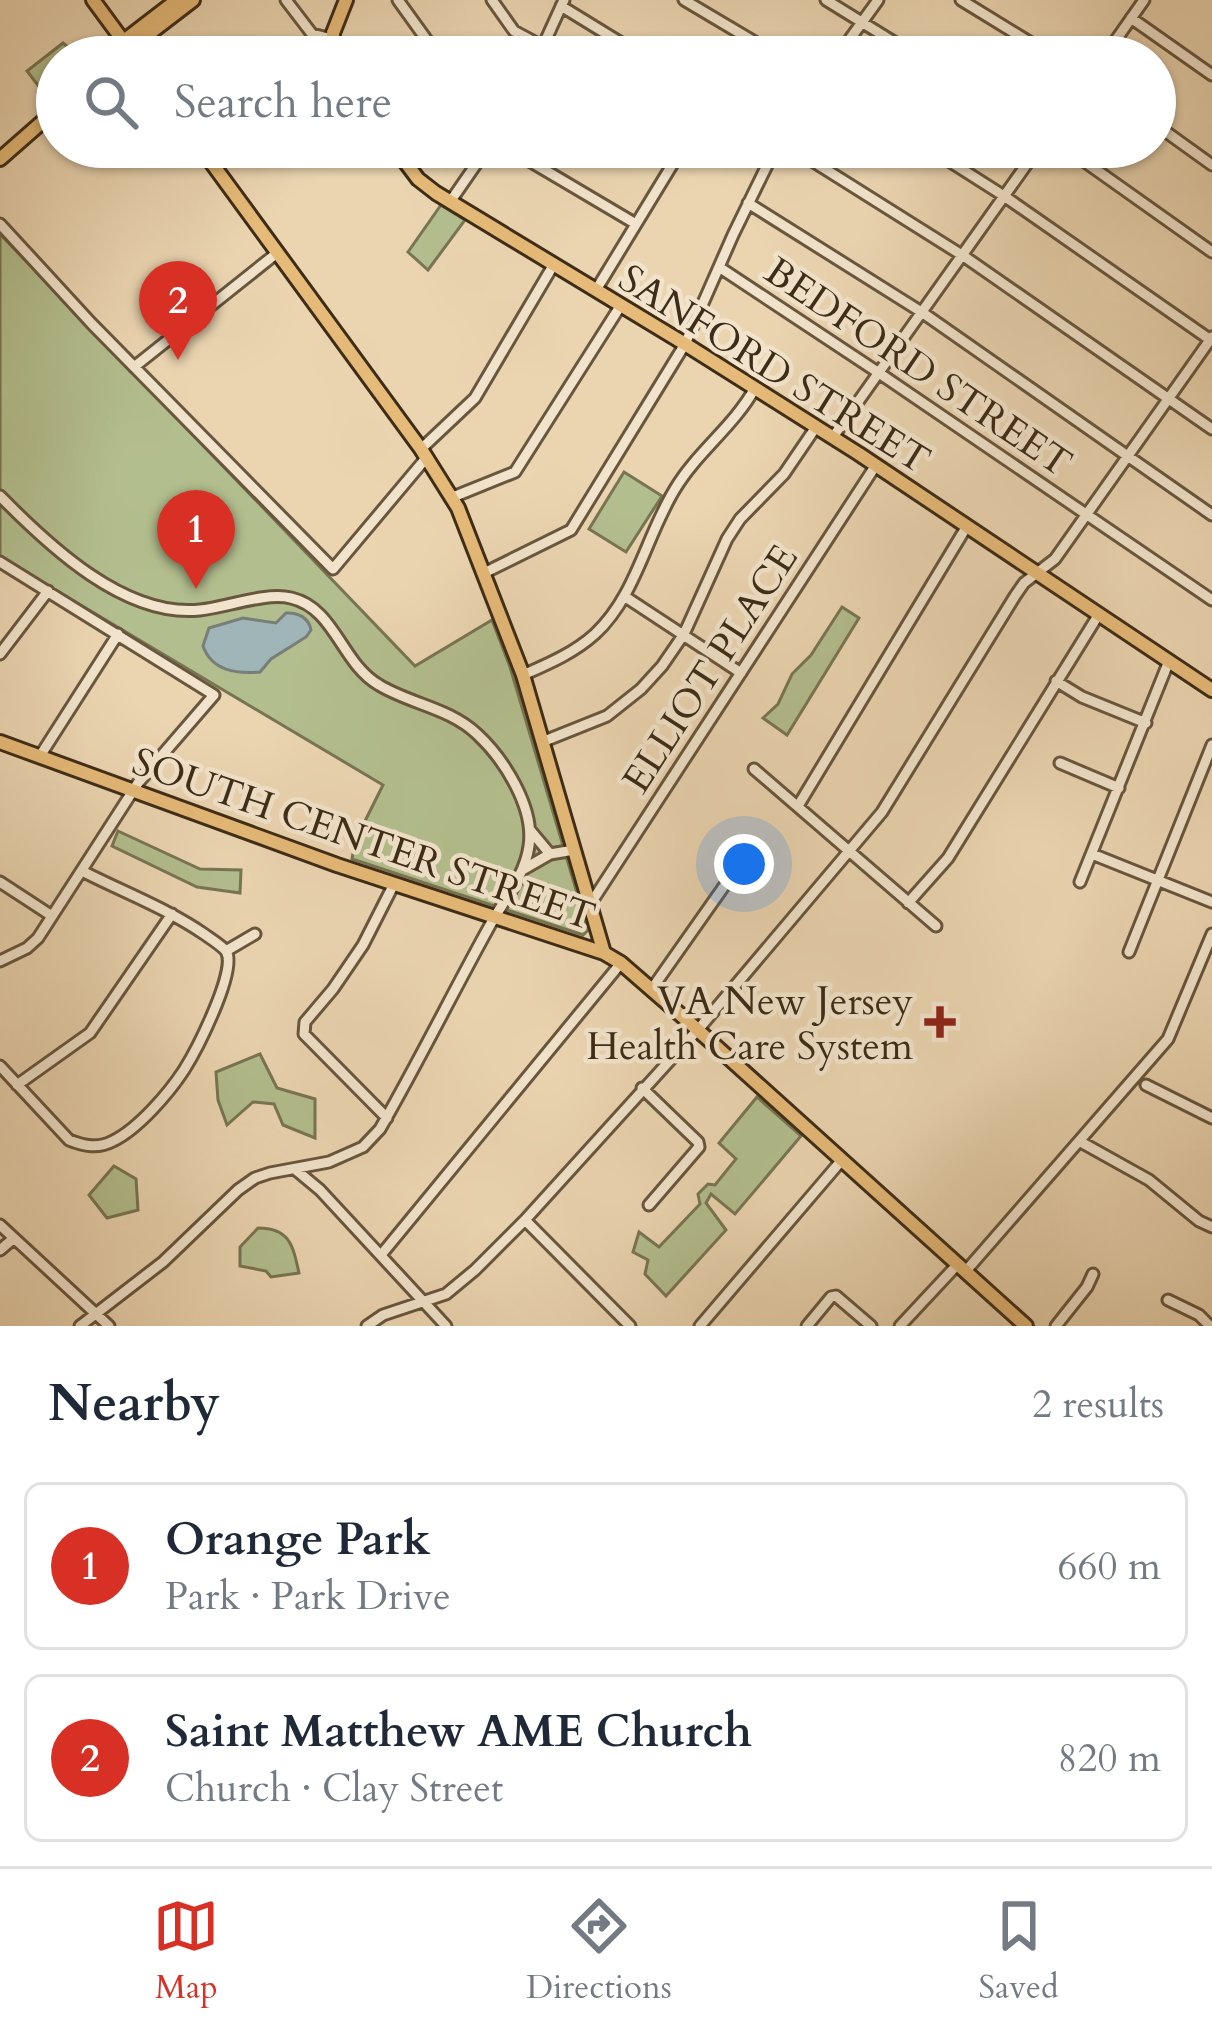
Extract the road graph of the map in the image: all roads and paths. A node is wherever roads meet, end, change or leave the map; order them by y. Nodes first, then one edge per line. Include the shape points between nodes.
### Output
1 (93, 0) edge
2 (177, 0) edge
3 (193, 0) edge
4 (286, 0) edge
5 (346, 0) edge
6 (398, 0) edge
7 (491, 0) edge
8 (684, 0) edge
9 (826, 0) edge
10 (878, 0) edge
11 (961, 0) edge
12 (1144, 0) edge
13 (563, 3) edge
14 (1131, 18) junction
15 (862, 23) junction
16 (120, 36) edge
17 (130, 36) edge
18 (146, 36) edge
19 (320, 36) edge
20 (333, 36) edge
21 (424, 36) edge
22 (520, 36) edge
23 (547, 36) edge
24 (612, 36) edge
25 (743, 36) edge
26 (853, 36) edge
27 (883, 36) edge
28 (1020, 36) edge
29 (1119, 36) edge
30 (1157, 36) edge
31 (1176, 50) edge
32 (1212, 75) edge
33 (36, 127) edge
34 (1176, 139) edge
35 (0, 158) edge
36 (1212, 165) edge
37 (215, 168) edge
38 (410, 168) edge
39 (473, 168) edge
40 (541, 168) edge
41 (670, 168) edge
42 (766, 168) edge
43 (823, 168) edge
44 (960, 168) edge
45 (1024, 168) edge
46 (1093, 168) edge
47 (1004, 196) junction
48 (450, 202) junction
49 (748, 203) junction
50 (0, 224) edge
51 (636, 224) junction
52 (277, 253) junction
53 (1212, 253) edge
54 (963, 256) junction
55 (554, 264) junction
56 (718, 267) junction
57 (596, 290) junction
58 (621, 305) junction
59 (923, 314) junction
60 (686, 344) junction
61 (1210, 345) edge
62 (134, 367) junction
63 (879, 373) junction
64 (755, 388) junction
65 (1168, 398) junction
66 (816, 427) junction
67 (1212, 429) edge
68 (833, 437) junction
69 (424, 453) junction
70 (1127, 457) junction
71 (877, 466) junction
72 (0, 496) edge
73 (453, 496) junction
74 (1087, 514) junction
75 (1212, 515) edge
76 (967, 526) junction
77 (0, 562) edge
78 (484, 572) junction
79 (1037, 573) junction
80 (48, 591) junction
81 (624, 596) junction
82 (1212, 600) edge
83 (1099, 614) junction
84 (118, 634) junction
85 (685, 634) junction
86 (1, 651) edge
87 (1169, 661) junction
88 (741, 674) junction
89 (523, 675) junction
90 (1056, 682) junction
91 (1212, 690) edge
92 (1146, 723) junction
93 (0, 742) edge
94 (542, 742) junction
95 (1212, 745) edge
96 (40, 756) junction
97 (1060, 763) dead end
98 (754, 769) dead end
99 (1119, 788) junction
100 (134, 791) junction
101 (798, 806) junction
102 (530, 830) junction
103 (574, 850) junction
104 (851, 851) junction
105 (550, 854) junction
106 (1092, 854) junction
107 (523, 869) junction
108 (82, 872) junction
109 (1159, 880) junction
110 (0, 882) edge
111 (727, 882) dead end
112 (1080, 882) dead end
113 (394, 884) junction
114 (1212, 902) edge
115 (591, 903) junction
116 (908, 903) junction
117 (172, 914) junction
118 (52, 916) junction
119 (494, 917) junction
120 (936, 926) dead end
121 (255, 934) dead end
122 (1212, 934) edge
123 (226, 951) junction
124 (604, 952) junction
125 (1129, 952) dead end
126 (0, 961) edge
127 (621, 963) junction
128 (651, 990) junction
129 (696, 1030) junction
130 (0, 1066) edge
131 (16, 1085) junction
132 (1145, 1085) dead end
133 (642, 1088) junction
134 (386, 1118) junction
135 (1212, 1118) edge
136 (1079, 1141) junction
137 (841, 1161) junction
138 (329, 1162) junction
139 (295, 1170) junction
140 (320, 1190) junction
141 (649, 1205) dead end
142 (525, 1220) junction
143 (0, 1225) edge
144 (1212, 1227) edge
145 (14, 1238) junction
146 (0, 1250) edge
147 (381, 1255) junction
148 (961, 1269) junction
149 (1094, 1274) dead end
150 (1168, 1300) dead end
151 (424, 1303) junction
152 (95, 1314) junction
153 (80, 1326) edge
154 (109, 1326) edge
155 (368, 1326) edge
156 (446, 1326) edge
157 (630, 1326) edge
158 (700, 1326) edge
159 (807, 1326) edge
160 (871, 1326) edge
161 (900, 1326) edge
162 (1026, 1326) edge
163 (1056, 1326) edge
164 (1210, 1326) edge

1 - 16 main road
2 - 17 main road
3 - 18 main road
4 - 19 street
5 - 20 main road
6 - 21 street
7 - 22 street
8 - 25 street
9 - 15 street
10 - 15 street
11 - 28 street
12 - 14 street
13 - 23 street
13 - 24 street
14 - 29 street
14 - 30 street
15 - 26 street
15 - 27 street
31 - 32 street
33 - 35 main road
34 - 36 street
37 - 52 main road
38 - 48 main road, SANFORD STREET
39 - 48 street
40 - 51 street
41 - 51 street
42 - 49 street
43 - 54 street
44 - 47 street
45 - 47 street
46 - 53 street
47 - 54 street
47 - 61 street
48 - 55 main road, SANFORD STREET
49 - 56 street
49 - 59 street
50 - 62 street
51 - 57 street
52 - 62 street
52 - 69 main road
54 - 59 street
54 - 65 street
55 - 57 main road, SANFORD STREET
55 - 69 street via 475,398
56 - 60 street
56 - 63 street, BEDFORD STREET
57 - 58 main road, SANFORD STREET
58 - 60 main road, SANFORD STREET
58 - 73 street via 515,472
59 - 63 street
59 - 70 street
60 - 64 main road, SANFORD STREET
60 - 78 street via 571,530
61 - 65 street
62 - 69 street via 333,569
63 - 68 street
63 - 74 street, BEDFORD STREET
64 - 66 main road, SANFORD STREET
64 - 81 street via 674,490
65 - 67 street
65 - 70 street
66 - 68 main road, SANFORD STREET
66 - 85 street via 727,539
68 - 71 main road, SANFORD STREET
69 - 73 main road
70 - 74 street
70 - 75 street
71 - 76 main road, SANFORD STREET
71 - 88 street, ELLIOT PLACE
72 - 102 street via 71,561 160,608 194,611 280,596 310,604 364,675 449,715 494,751
73 - 78 main road
74 - 79 street
74 - 82 street, BEDFORD STREET
76 - 79 main road, SANFORD STREET
76 - 101 street
77 - 80 street
78 - 89 main road
79 - 83 main road, SANFORD STREET
79 - 104 street
80 - 84 street
80 - 86 street
81 - 85 street
81 - 89 street via 592,637
83 - 87 main road, SANFORD STREET
83 - 90 street
84 - 96 street
84 - 100 street via 214,695
85 - 88 street
85 - 94 street via 641,689 607,716
87 - 91 main road, SANFORD STREET
87 - 92 street
88 - 115 street, ELLIOT PLACE
89 - 94 main road
90 - 92 street
90 - 116 street via 947,858
92 - 99 street
93 - 96 main road, SOUTH CENTER STREET
94 - 103 main road
95 - 109 street
96 - 100 main road, SOUTH CENTER STREET
97 - 99 street
98 - 101 street
99 - 106 street
100 - 108 street
100 - 113 main road, SOUTH CENTER STREET
101 - 104 street
102 - 105 street
102 - 107 street
103 - 105 street
103 - 115 main road
104 - 116 street
104 - 129 street
105 - 107 street
106 - 109 street
106 - 112 street
107 - 119 street
108 - 117 street
108 - 118 street
109 - 114 street
109 - 125 street
110 - 118 street
111 - 128 street
113 - 119 main road, SOUTH CENTER STREET
113 - 134 street via 304,1034
115 - 124 main road
116 - 120 street
117 - 123 street
117 - 131 street via 90,1033
118 - 126 street via 27,948
119 - 124 main road, SOUTH CENTER STREET
119 - 134 street
121 - 123 street
122 - 136 street via 1168,1039
123 - 131 street via 228,972 183,1070 115,1141 69,1140
124 - 127 main road, SOUTH CENTER STREET
127 - 128 main road, SOUTH CENTER STREET
127 - 147 street
128 - 129 main road, SOUTH CENTER STREET
129 - 133 street
129 - 137 main road, SOUTH CENTER STREET
130 - 131 street
132 - 135 street
133 - 141 street via 699,1147
133 - 142 street
134 - 138 street via 363,1147
136 - 144 street
136 - 148 street
137 - 148 main road, SOUTH CENTER STREET
137 - 158 street
138 - 139 street
138 - 140 street
139 - 140 street
139 - 152 street via 238,1190
140 - 147 street
142 - 151 street via 460,1284
142 - 157 street
143 - 145 street
145 - 146 street
145 - 152 street
147 - 151 street
148 - 161 street
148 - 162 main road, SOUTH CENTER STREET
149 - 163 street
150 - 164 street
151 - 155 street
151 - 156 street
152 - 153 street
152 - 154 street
159 - 160 street via 836,1296

